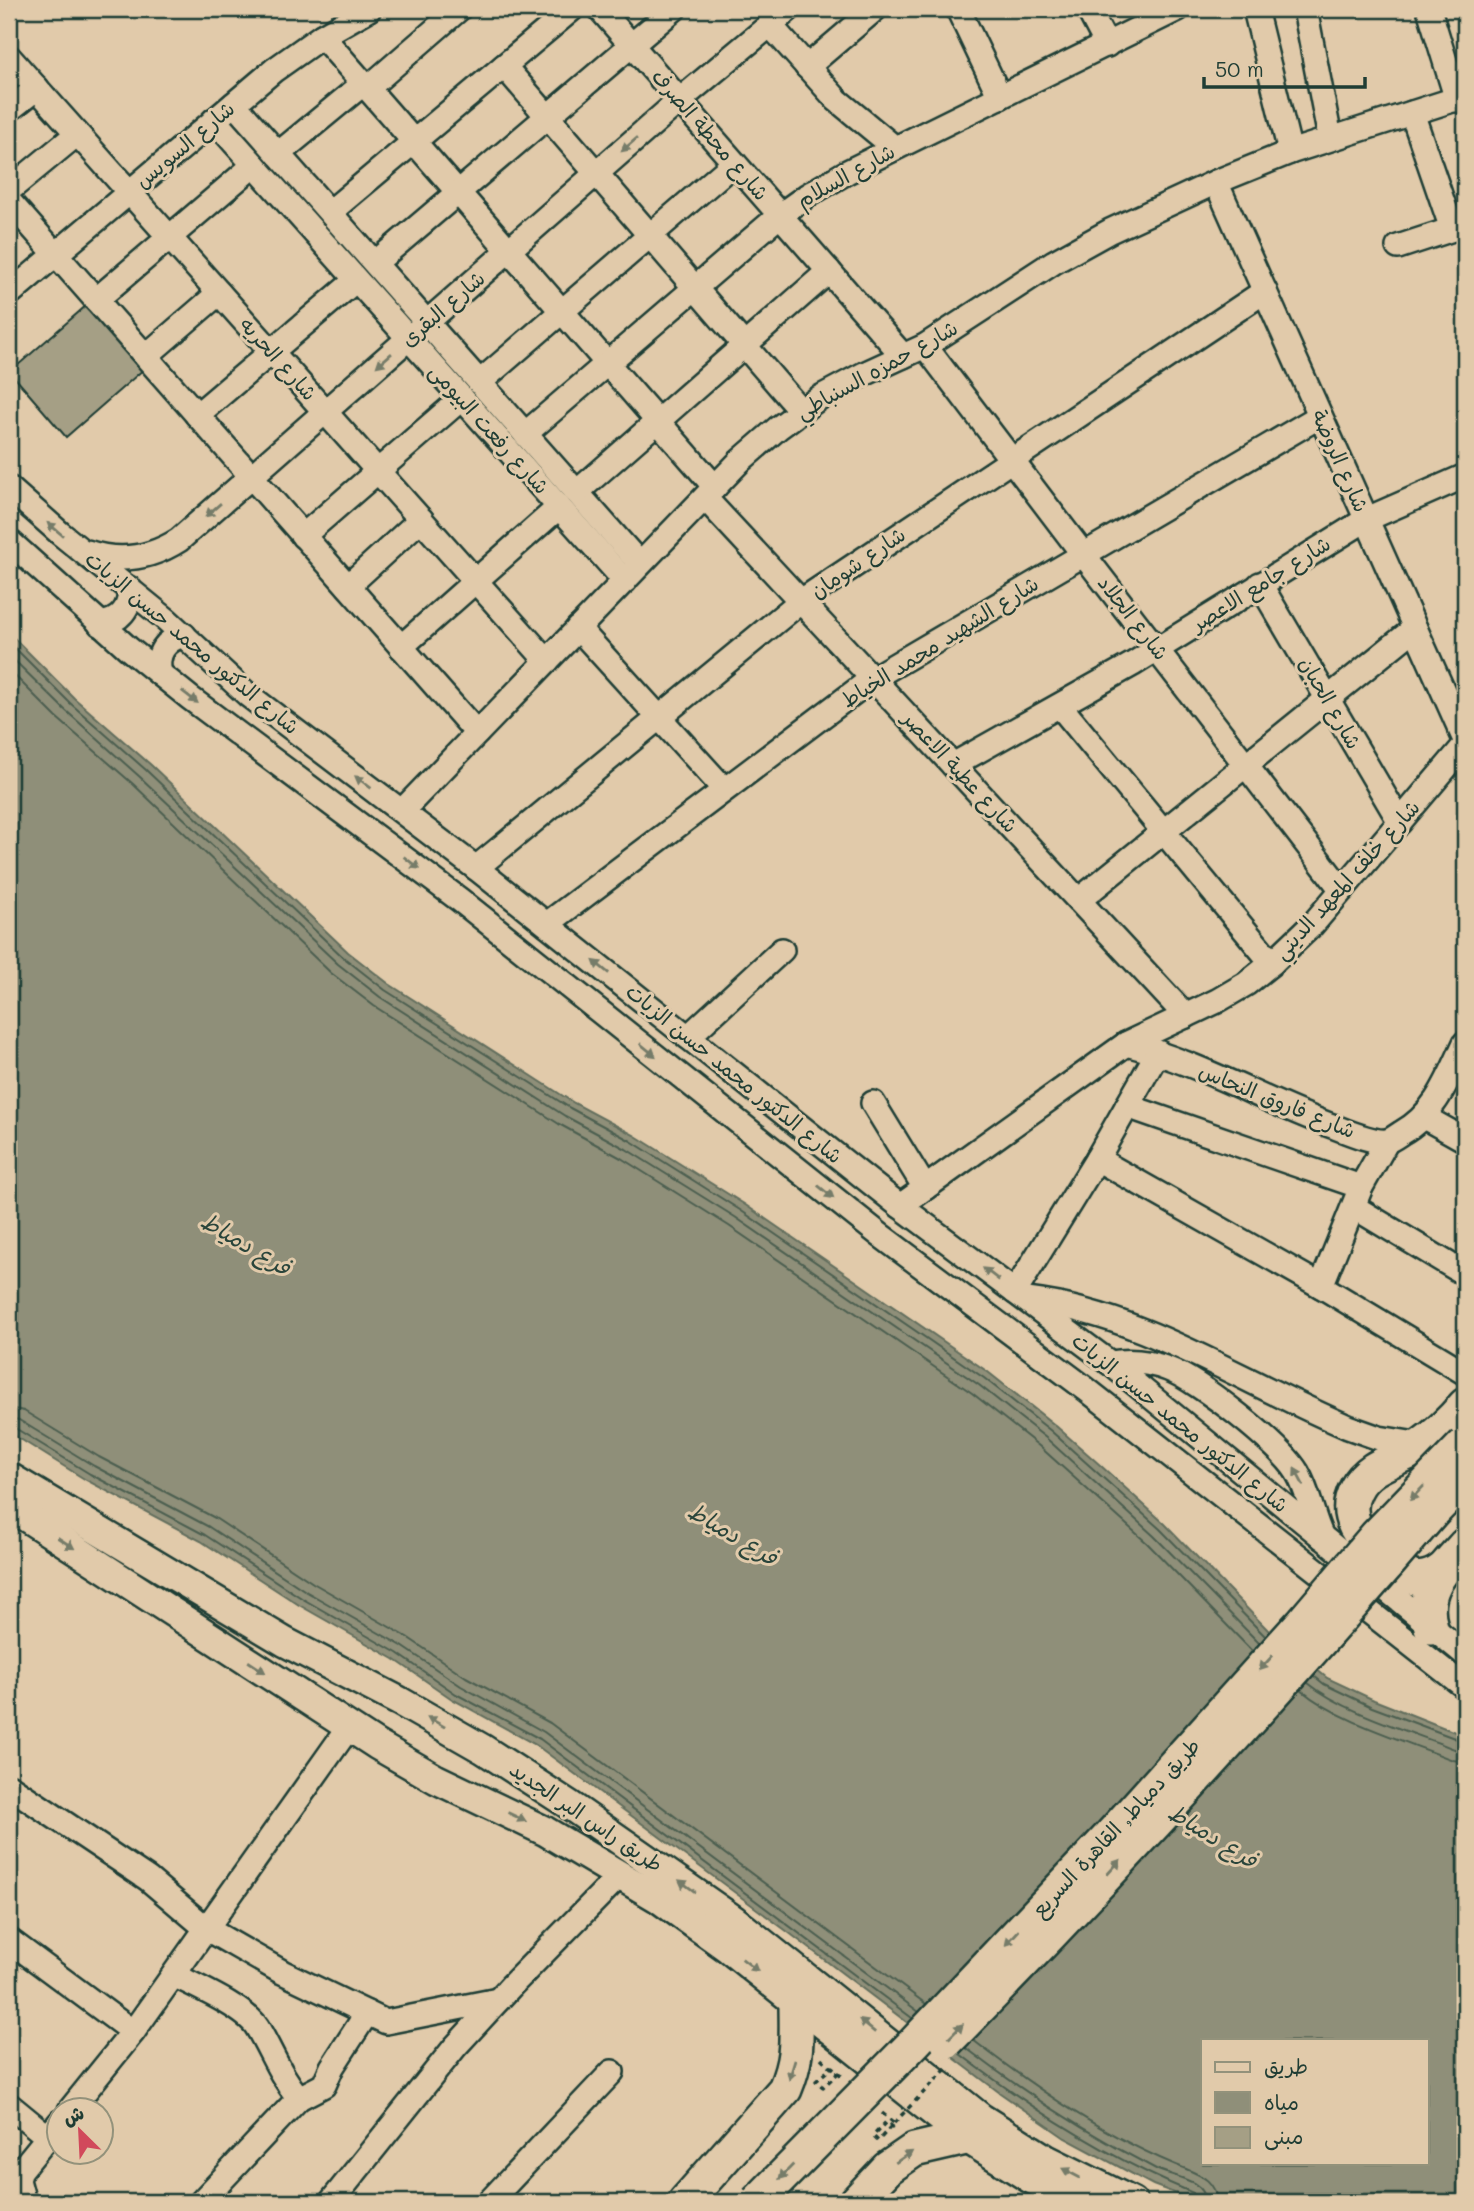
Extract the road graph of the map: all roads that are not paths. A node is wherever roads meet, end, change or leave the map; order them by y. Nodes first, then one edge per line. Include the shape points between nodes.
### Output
1 (369, 9) edge
2 (459, 9) edge
3 (572, 9) edge
4 (600, 9) edge
5 (674, 9) edge
6 (789, 9) edge
7 (876, 9) edge
8 (958, 9) edge
9 (1088, 9) edge
10 (1178, 9) edge
11 (1255, 9) edge
12 (1305, 9) edge
13 (1429, 9) edge
14 (770, 25) junction
15 (322, 36) junction
16 (632, 45) junction
17 (1107, 45) junction
18 (9, 57) edge
19 (504, 66) junction
20 (807, 67) junction
21 (366, 86) junction
22 (37, 88) junction
23 (1000, 97) junction
24 (1461, 98) edge
25 (680, 100) junction
26 (234, 104) junction
27 (9, 110) edge
28 (1412, 113) junction
29 (548, 117) junction
30 (214, 120) junction
31 (78, 134) junction
32 (1330, 138) junction
33 (415, 141) junction
34 (895, 148) junction
35 (1290, 152) junction
36 (278, 154) junction
37 (734, 163) junction
38 (254, 165) junction
39 (596, 173) junction
40 (1216, 182) junction
41 (9, 190) edge
42 (130, 192) junction
43 (459, 192) junction
44 (9, 201) edge
45 (330, 212) junction
46 (780, 215) junction
47 (1459, 227) edge
48 (650, 235) junction
49 (169, 237) junction
50 (1398, 247) dead end
51 (509, 250) junction
52 (56, 254) junction
53 (375, 263) junction
54 (829, 271) junction
55 (356, 280) junction
56 (695, 288) junction
57 (1265, 291) junction
58 (219, 293) junction
59 (9, 294) edge
60 (96, 300) junction
61 (562, 311) junction
62 (427, 323) junction
63 (409, 339) junction
64 (744, 346) junction
65 (925, 346) junction
66 (272, 351) junction
67 (146, 356) junction
68 (903, 356) junction
69 (607, 363) junction
70 (480, 382) junction
71 (462, 398) junction
72 (801, 411) junction
73 (326, 412) junction
74 (197, 415) junction
75 (1320, 416) junction
76 (658, 421) junction
77 (525, 434) junction
78 (1012, 460) junction
79 (378, 471) junction
80 (251, 477) junction
81 (1465, 477) edge
82 (9, 488) edge
83 (710, 492) junction
84 (568, 500) junction
85 (421, 519) junction
86 (1367, 519) junction
87 (303, 536) junction
88 (9, 541) edge
89 (78, 548) junction
90 (1083, 555) junction
91 (633, 572) junction
92 (476, 581) junction
93 (1260, 584) junction
94 (348, 586) junction
95 (129, 588) junction
96 (801, 601) junction
97 (100, 624) junction
98 (578, 628) junction
99 (1415, 628) junction
100 (184, 635) junction
101 (401, 647) junction
102 (1157, 649) junction
103 (547, 660) junction
104 (160, 674) junction
105 (873, 678) junction
106 (1328, 699) junction
107 (1060, 706) junction
108 (659, 717) junction
109 (477, 733) junction
110 (1465, 743) edge
111 (953, 765) junction
112 (1246, 765) junction
113 (724, 789) junction
114 (401, 811) junction
115 (1400, 822) junction
116 (1164, 832) junction
117 (476, 868) junction
118 (1342, 890) junction
119 (1079, 900) junction
120 (547, 924) junction
121 (782, 950) dead end
122 (1272, 963) junction
123 (1186, 1016) junction
124 (688, 1037) junction
125 (1465, 1043) edge
126 (1126, 1044) junction
127 (1158, 1052) junction
128 (873, 1104) dead end
129 (1127, 1106) junction
130 (1424, 1117) junction
131 (1465, 1140) edge
132 (1387, 1141) junction
133 (1097, 1159) junction
134 (925, 1188) junction
135 (1357, 1197) junction
136 (900, 1206) junction
137 (1465, 1274) edge
138 (1321, 1286) junction
139 (1019, 1296) junction
140 (1110, 1363) junction
141 (1465, 1373) edge
142 (1465, 1405) edge
143 (1465, 1444) edge
144 (1422, 1445) junction
145 (9, 1478) edge
146 (1465, 1479) edge
147 (9, 1506) edge
148 (1324, 1540) junction
149 (1465, 1545) edge
150 (1442, 1570) junction
151 (1431, 1628) junction
152 (1465, 1654) edge
153 (1465, 1687) edge
154 (349, 1727) junction
155 (483, 1749) junction
156 (9, 1786) edge
157 (467, 1793) junction
158 (621, 1874) junction
159 (207, 1928) junction
160 (9, 1940) edge
161 (174, 1975) junction
162 (498, 2000) junction
163 (796, 2002) junction
164 (367, 2013) junction
165 (133, 2032) junction
166 (612, 2073) dead end
167 (81, 2096) edge
168 (299, 2098) junction
169 (9, 2105) edge
170 (46, 2126) edge
171 (966, 2138) junction
172 (46, 2140) edge
173 (24, 2202) edge
174 (201, 2202) edge
175 (331, 2202) edge
176 (489, 2202) edge
177 (685, 2202) edge
178 (757, 2202) edge
179 (788, 2202) edge
180 (856, 2202) edge
181 (1078, 2202) edge
182 (1133, 2202) edge

1 - 15 street, شارع السويس
2 - 21 street
3 - 19 street
4 - 16 street, شارع محطة الصرف
5 - 16 street
6 - 14 street, شارع البقرى
7 - 20 street
8 - 23 street
9 - 17 street
10 - 17 street, شارع السلام
11 - 35 street
12 - 32 street
13 - 24 street
14 - 20 street
14 - 25 street, شارع البقرى
15 - 21 street, شارع عطية الاعصر
15 - 26 street, شارع السويس
16 - 25 street, شارع محطة الصرف
16 - 29 street
17 - 23 street, شارع السلام
18 - 22 street, شارع الحريه
19 - 29 street
19 - 33 street
20 - 34 street via 847,109
21 - 33 street, شارع عطية الاعصر
21 - 36 street
22 - 27 street
22 - 31 street, شارع الحريه
23 - 34 street, شارع السلام
24 - 28 street, شارع حمزه السنباطي
25 - 37 street, شارع محطة الصرف
25 -> 39 street, شارع البقرى
26 - 30 street, شارع السويس
26 - 36 street, شارع رفعت البيومى
28 - 32 street, شارع حمزه السنباطي
28 - 47 street
29 - 39 street
29 - 43 street
30 - 38 street, شارع رفعت البيومى
30 - 42 street, شارع السويس
31 - 41 street
31 - 42 street, شارع الحريه
32 - 35 street, شارع حمزه السنباطي
33 - 43 street, شارع عطية الاعصر
33 - 45 street
34 - 46 street, شارع السلام via 827,183
35 - 40 street, شارع حمزه السنباطي
36 - 45 street, شارع رفعت البيومى
37 - 46 street, شارع محطة الصرف
37 - 48 street
38 - 49 street
38 - 55 street, شارع رفعت البيومى
39 - 48 street
39 - 51 street, شارع البقرى
40 - 57 street, شارع الروضة
40 - 65 street, شارع حمزه السنباطي via 1082,247
42 - 49 street, شارع الحريه
42 - 52 street, شارع السويس
43 - 51 street, شارع عطية الاعصر
43 - 53 street
44 - 52 street
45 - 53 street, شارع رفعت البيومى
46 - 54 street, شارع محطة الصرف
46 - 56 street, شارع السلام
47 - 50 street
48 - 56 street
48 - 61 street
49 - 58 street, شارع الحريه
49 - 60 street
51 - 61 street, شارع عطية الاعصر
51 - 62 street, شارع البقرى
52 - 59 street, شارع السويس
52 - 60 street
53 - 62 street, شارع رفعت البيومى
54 - 64 street
54 - 68 street, شارع محطة الصرف
55 - 63 street, شارع رفعت البيومى
55 - 66 street
56 - 64 street
56 - 69 street, شارع السلام
57 - 75 street, شارع الروضة
57 - 78 street, شارع شومان
58 - 66 street, شارع الحريه
58 - 67 street
60 - 67 street
61 - 69 street, شارع عطية الاعصر
61 - 70 street
62 - 63 street, شارع البقرى
62 - 70 street, شارع رفعت البيومى
63 - 71 street, شارع رفعت البيومى
63 -> 73 street, شارع البقرى
64 - 72 street
64 - 76 street
65 - 68 street, شارع حمزه السنباطي
65 - 78 street, شارع الجلاد
66 - 73 street, شارع الحريه
66 - 74 street
67 - 74 street
68 - 72 street, شارع حمزه السنباطي
69 - 76 street, شارع عطية الاعصر
69 - 77 street, شارع السلام
70 - 77 street, شارع رفعت البيومى
71 - 79 street
71 - 84 street, شارع رفعت البيومى
72 - 83 street, شارع حمزه السنباطي
73 - 79 street, شارع الحريه
73 - 80 street, شارع البقرى
74 - 80 street
75 - 86 street, شارع الروضة
75 - 90 street, شارع الشهيد محمد الخياط
76 - 83 street, شارع عطية الاعصر
76 - 84 street
77 - 84 street, شارع رفعت البيومى
78 - 90 street, شارع الجلاد
78 - 96 street, شارع شومان
79 - 85 street, شارع الحريه
79 - 87 street
80 - 87 street
80 -> 89 street, شارع البقرى via 163,550 115,558
81 - 86 street, شارع جامع الاعصر
89 -> 82 street, شارع الدكتور محمد حسن الزيات
83 - 91 street, شارع حمزه السنباطي
83 - 96 street, شارع عطية الاعصر
84 - 91 street, شارع رفعت البيومى
84 - 92 street
85 - 92 street, شارع الحريه
85 - 94 street
86 - 93 street, شارع جامع الاعصر
86 - 99 street, شارع الروضة
87 - 94 street
88 - 97 street, شارع الدكتور محمد حسن الزيات
89 - 95 street, شارع الدكتور محمد حسن الزيات
90 - 102 street, شارع الجلاد
90 - 105 street, شارع الشهيد محمد الخياط
91 - 98 street, شارع حمزه السنباطي
92 - 101 street
92 - 103 street, شارع الحريه
93 - 102 street, شارع جامع الاعصر
93 - 106 street, شارع الحبان
94 - 101 street
95 - 97 street via 123,613
95 - 100 street, شارع الدكتور محمد حسن الزيات
96 - 105 street, شارع عطية الاعصر
96 - 108 street, شارع شومان
97 - 104 street, شارع الدكتور محمد حسن الزيات
98 - 103 street, شارع حمزه السنباطي
98 - 108 street
99 - 106 street
99 - 110 street, شارع الروضة
100 - 104 street via 163,649 158,661
114 -> 100 street, شارع الدكتور محمد حسن الزيات via 248,695
101 - 109 street
102 - 107 street, شارع جامع الاعصر
102 - 112 street, شارع الجلاد
103 - 109 street, شارع حمزه السنباطي
104 -> 153 street, شارع الدكتور محمد حسن الزيات via 451,893 880,1235 1086,1389
105 - 111 street, شارع عطية الاعصر
105 - 113 street, شارع الشهيد محمد الخياط
106 - 112 street
106 - 115 street, شارع الحبان
107 - 111 street, شارع جامع الاعصر
107 - 116 street
108 - 113 street
108 - 117 street, شارع شومان
109 - 114 street, شارع حمزه السنباطي
110 - 115 street, شارع خلف المعهد الديني
111 - 119 street, شارع عطية الاعصر
112 - 116 street
112 - 118 street, شارع الجلاد
113 - 120 street, شارع الشهيد محمد الخياط
114 - 117 street, شارع الدكتور محمد حسن الزيات
115 - 118 street, شارع خلف المعهد الديني
116 - 119 street
116 - 122 street
117 - 120 street, شارع الدكتور محمد حسن الزيات
118 - 122 street, شارع خلف المعهد الديني
119 - 123 street, شارع عطية الاعصر
124 -> 120 street, شارع الدكتور محمد حسن الزيات
121 - 124 street
122 - 123 street, شارع خلف المعهد الديني via 1232,993
123 - 126 street, شارع خلف المعهد الديني
124 - 136 street, شارع الدكتور محمد حسن الزيات
125 - 130 street via 1442,1093
126 - 127 street, شارع فاروق النحاس
126 - 134 street, شارع خلف المعهد الديني
127 - 129 street
127 - 132 street, شارع فاروق النحاس via 1320,1122
128 - 134 street
129 - 133 street
129 - 135 street
130 - 131 street
130 - 132 street
132 - 135 street
133 - 138 street
133 - 139 street
134 - 136 street, شارع خلف المعهد الديني
135 - 137 street
135 - 138 street
139 -> 136 street, شارع الدكتور محمد حسن الزيات
138 - 141 street
139 - 140 street, شارع الدكتور محمد حسن الزيات
139 - 144 street via 1120,1321 1348,1427
140 - 148 street, شارع الدكتور محمد حسن الزيات
148 -> 140 street via 1301,1480 1272,1443 1176,1372 1140,1362
142 - 144 highway
143 -> 178 highway, طريق دمياط, القاهرة السريع, bridge via 1376,1536 1169,1773
144 - 150 highway via 1361,1480 1352,1500 1353,1522 1363,1541 1402,1574 1426,1578
155 -> 145 main road, طريق راس البر الجديد via 285,1642
179 -> 146 highway, طريق دمياط, القاهرة السريع, bridge via 881,2115 1197,1780
147 -> 154 main road, طريق راس البر الجديد
148 - 151 street, شارع الدكتور محمد حسن الزيات
149 - 150 highway
150 - 151 highway via 1429,1598
151 - 152 street, شارع الدكتور محمد حسن الزيات
154 - 157 main road, طريق راس البر الجديد via 406,1763
154 - 159 street
155 - 157 main road via 464,1756 458,1765 456,1776
182 -> 155 main road, طريق راس البر الجديد via 1046,2159 981,2118 693,1890
156 - 159 street via 148,1879
157 -> 158 main road, طريق راس البر الجديد
158 - 162 street
158 -> 163 main road, طريق راس البر الجديد via 694,1922
159 - 161 street
159 - 164 street via 282,1972
160 - 165 street
161 - 165 street
161 - 168 street via 224,2001 256,2025
162 - 164 street via 386,2022
162 - 175 street
163 - 171 main road, طريق راس البر الجديد
163 -> 177 highway via 797,2048 785,2089
164 - 168 street via 324,2085
165 - 167 street
166 - 176 street
168 - 174 street
169 - 170 street
180 -> 171 highway via 888,2168 914,2150
171 - 181 main road, طريق راس البر الجديد
172 - 173 street via 21,2170 18,2179

